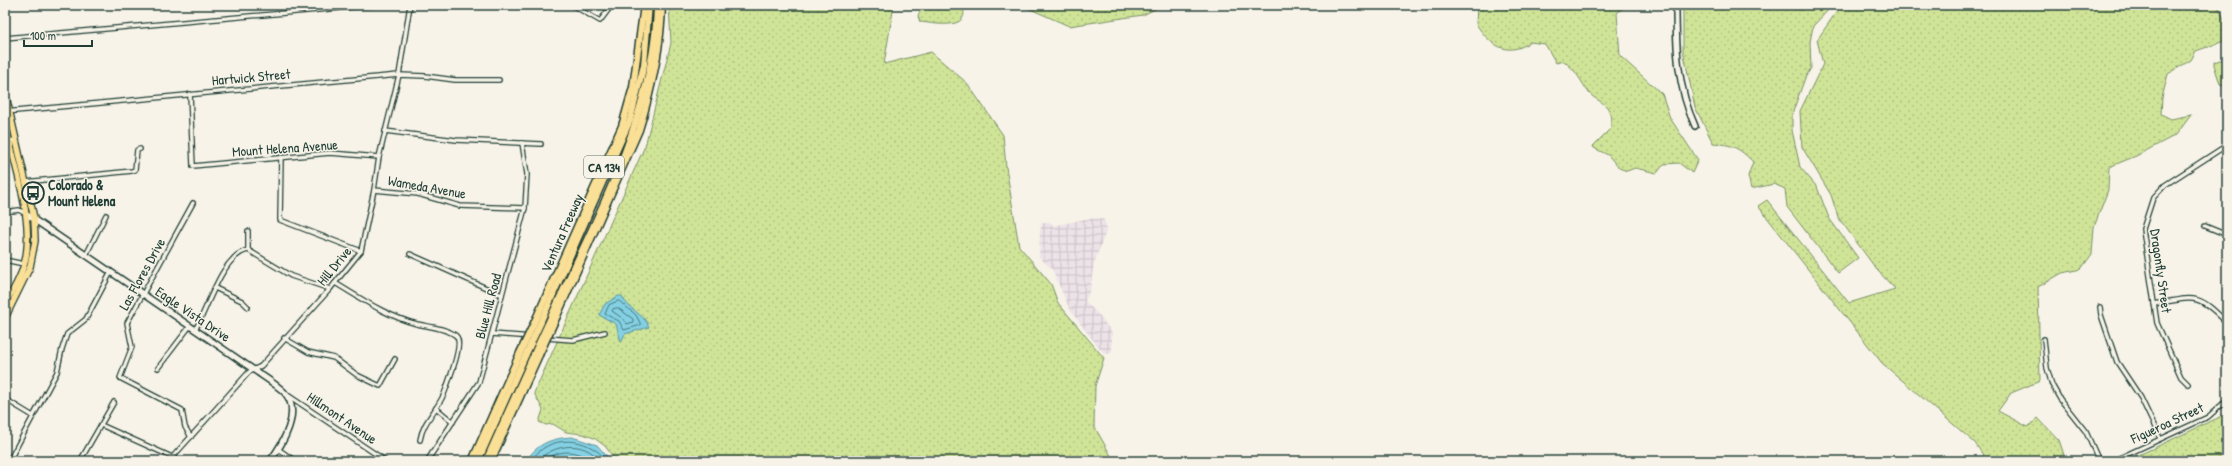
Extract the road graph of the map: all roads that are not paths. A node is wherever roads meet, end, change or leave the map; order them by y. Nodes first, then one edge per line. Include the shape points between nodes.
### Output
1 (374, 5) edge
2 (410, 5) edge
3 (572, 5) edge
4 (612, 5) edge
5 (644, 5) edge
6 (649, 5) edge
7 (657, 5) edge
8 (662, 5) edge
9 (1676, 5) edge
10 (5, 38) edge
11 (399, 75) junction
12 (499, 80) dead end
13 (5, 92) edge
14 (190, 94) junction
15 (7, 112) edge
16 (5, 123) edge
17 (1695, 126) dead end
18 (385, 131) junction
19 (16, 140) junction
20 (7, 142) edge
21 (522, 143) junction
22 (541, 144) dead end
23 (2227, 145) edge
24 (140, 149) dead end
25 (281, 157) junction
26 (379, 157) junction
27 (26, 182) junction
28 (18, 183) junction
29 (374, 190) junction
30 (193, 203) dead end
31 (525, 208) junction
32 (5, 212) edge
33 (26, 214) junction
34 (106, 215) dead end
35 (34, 220) junction
36 (2205, 226) dead end
37 (248, 231) dead end
38 (2227, 235) edge
39 (248, 250) junction
40 (360, 252) junction
41 (410, 254) dead end
42 (86, 255) junction
43 (5, 260) edge
44 (24, 264) junction
45 (111, 272) junction
46 (335, 283) junction
47 (215, 288) junction
48 (330, 289) junction
49 (142, 295) junction
50 (502, 295) junction
51 (5, 303) edge
52 (2154, 304) junction
53 (2100, 307) dead end
54 (248, 308) dead end
55 (555, 316) junction
56 (5, 318) edge
57 (538, 322) junction
58 (2227, 323) edge
59 (190, 326) junction
60 (195, 330) junction
61 (605, 332) dead end
62 (492, 334) junction
63 (284, 338) junction
64 (2044, 339) dead end
65 (523, 354) junction
66 (395, 359) dead end
67 (158, 368) dead end
68 (254, 370) junction
69 (2188, 384) dead end
70 (286, 393) junction
71 (5, 399) edge
72 (2227, 400) edge
73 (114, 402) dead end
74 (436, 408) junction
75 (33, 416) junction
76 (453, 422) junction
77 (101, 425) junction
78 (504, 428) junction
79 (487, 434) junction
80 (191, 437) junction
81 (2160, 438) junction
82 (420, 440) dead end
83 (278, 449) junction
84 (172, 457) junction
85 (9, 461) edge
86 (80, 461) edge
87 (169, 461) edge
88 (270, 461) edge
89 (295, 461) edge
90 (386, 461) edge
91 (427, 461) edge
92 (472, 461) edge
93 (478, 461) edge
94 (486, 461) edge
95 (491, 461) edge
96 (2099, 461) edge
97 (2113, 461) edge

1 - 10 street
2 - 11 street, Hill Drive
3 - 4 street via 600,21
5 - 57 highway, Ventura Freeway / CA 134 via 634,87 622,126
6 - 57 highway via 644,65 630,120
7 - 55 highway via 652,55 633,132
8 - 55 highway, CA 134 via 658,54 639,130
9 - 17 street via 1676,53 1680,79 1688,111
11 - 12 street, Hartwick Street via 455,80
11 - 14 street, Hartwick Street
11 - 18 street, Hill Drive
13 - 15 main road
14 - 15 street, Hartwick Street
14 - 25 street, Mount Helena Avenue via 193,166
15 - 19 main road
16 - 20 main road
18 - 21 street via 456,140
18 - 26 street, Hill Drive
19 - 20 street
19 - 27 main road
20 - 28 main road
21 - 22 street
21 - 31 street, Blue Hill Road via 527,174
23 - 52 street, Dragonfly Street via 2165,185 2153,198 2146,214 2143,232
24 - 27 street via 137,150 135,170 132,171
25 - 26 street, Mount Helena Avenue via 330,153
25 - 40 street via 280,220
26 - 29 street, Hill Drive
27 - 28 street
27 - 35 main road
28 - 33 main road
29 - 31 street, Wameda Avenue via 418,194 460,206
29 - 40 street, Hill Drive
30 - 49 street, Las Flores Drive
31 - 50 street, Blue Hill Road
32 - 33 street via 19,210
33 - 35 street, Eagle Vista Drive
33 - 44 main road via 28,240
34 - 42 street
35 - 42 street, Eagle Vista Drive
35 - 56 main road via 35,241 30,267
36 - 38 street
37 - 39 street
39 - 47 street via 240,251 234,256
39 - 48 street via 291,276
40 - 46 street, Hill Drive
41 - 50 street
42 - 45 street, Eagle Vista Drive
43 - 44 street
44 - 51 main road
45 - 49 street, Eagle Vista Drive
45 - 75 street via 86,319 67,334 57,372
46 - 48 street, Hill Drive
46 - 74 street via 389,315 440,329 457,337 459,347 454,364 445,393
47 - 54 street via 242,301
47 - 60 street via 204,316
48 - 63 street, Hill Drive
49 - 59 street, Eagle Vista Drive
49 - 80 street, Las Flores Drive via 127,323 132,347 120,378 182,410 185,427
50 - 62 street, Blue Hill Road
52 - 58 street via 2188,298 2200,300 2209,305
52 - 69 street, Dragonfly Street via 2160,331 2181,377
53 - 81 street via 2117,362 2141,398
55 - 78 highway, CA 134, bridge
57 - 65 highway, Ventura Freeway / CA 134, bridge
59 - 60 street, Eagle Vista Drive
59 - 67 street
60 - 68 street, Eagle Vista Drive
61 - 62 street via 573,340
62 - 76 street, Blue Hill Road via 479,382
63 - 66 street via 308,352 334,358 357,375 380,386
63 - 68 street, Hill Drive via 261,366
64 - 96 street via 2052,385 2083,428
65 - 79 highway via 509,392
65 - 79 highway, Ventura Freeway / CA 134 via 502,392
68 - 70 street, Eagle Vista Drive
68 - 80 street, Hill Drive via 249,372
70 - 83 street via 291,417 288,433
70 - 90 street, Hillmont Avenue
71 - 75 street
72 - 81 street, Figueroa Street via 2208,417
73 - 77 street
74 - 76 street
74 - 82 street via 423,426
75 - 85 street
76 - 91 street, Blue Hill Road
77 - 84 street
77 - 86 street
78 - 94 highway
78 - 95 highway, CA 134
79 - 92 highway, Ventura Freeway / CA 134
79 - 93 highway
80 - 84 street, Hill Drive
81 - 97 street, Figueroa Street
83 - 88 street
83 - 89 street
84 - 87 street, Hill Drive

